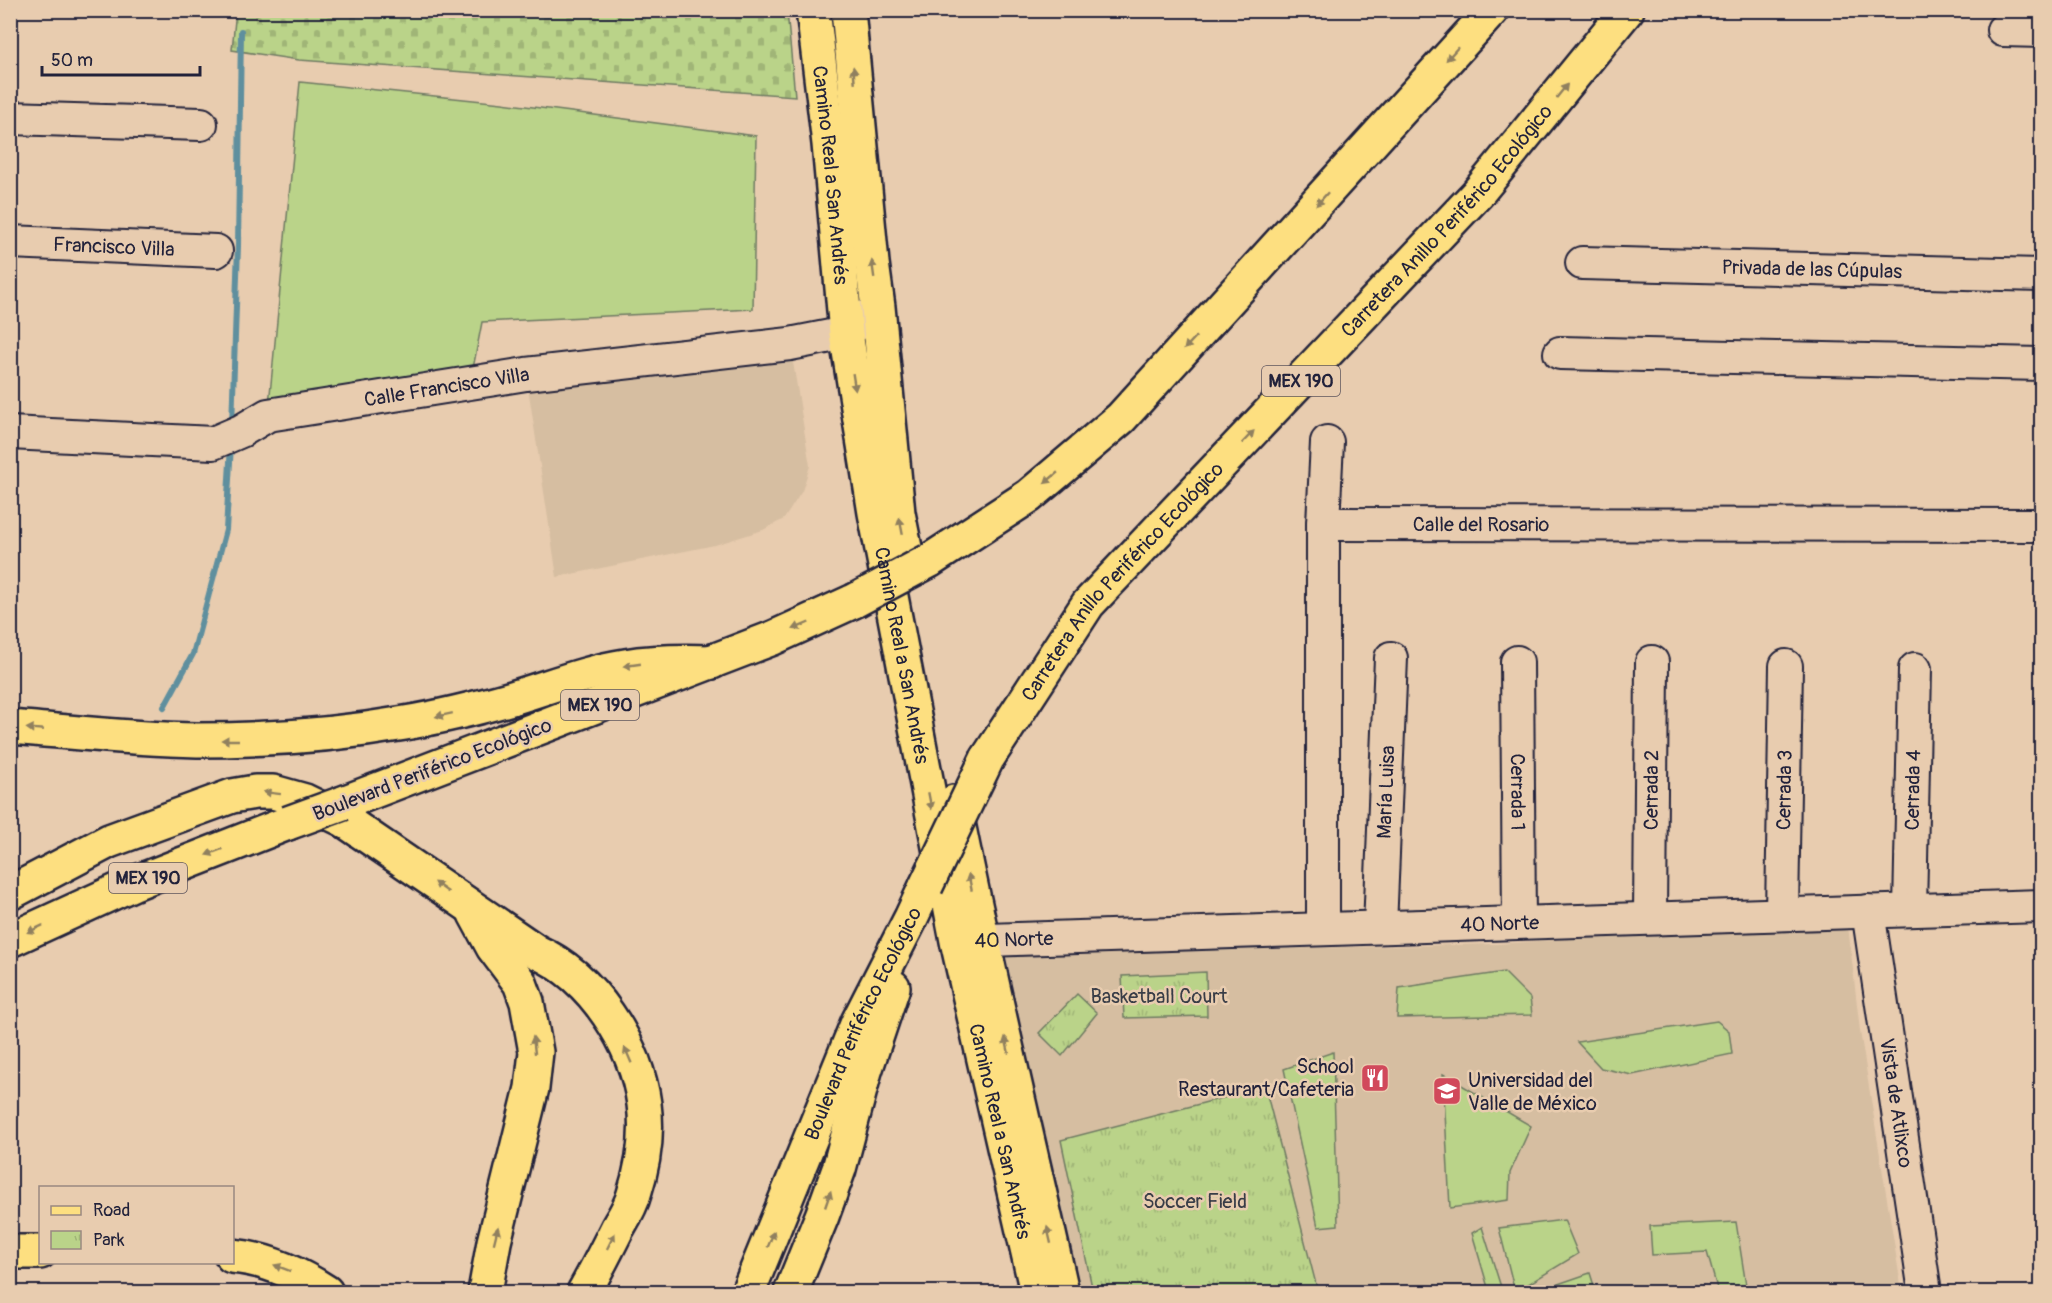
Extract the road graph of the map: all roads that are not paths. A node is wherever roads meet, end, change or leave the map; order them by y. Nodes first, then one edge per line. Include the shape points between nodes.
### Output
1 (813, 10) edge
2 (848, 10) edge
3 (1492, 10) edge
4 (1627, 10) edge
5 (2003, 30) dead end
6 (2042, 31) edge
7 (10, 117) edge
8 (201, 124) dead end
9 (10, 242) edge
10 (216, 251) dead end
11 (1582, 263) dead end
12 (2042, 275) edge
13 (878, 307) junction
14 (846, 333) junction
15 (1560, 352) dead end
16 (2042, 364) edge
17 (10, 433) edge
18 (1327, 442) dead end
19 (1323, 524) junction
20 (2042, 525) edge
21 (1391, 658) dead end
22 (712, 662) junction
23 (1517, 662) dead end
24 (1652, 662) dead end
25 (1786, 666) dead end
26 (1915, 669) dead end
27 (10, 727) edge
28 (987, 759) joint
29 (10, 893) edge
30 (2042, 906) edge
31 (472, 908) junction
32 (1910, 910) junction
33 (1868, 911) junction
34 (1782, 914) junction
35 (911, 918) junction
36 (1650, 918) junction
37 (1519, 922) junction
38 (1380, 927) junction
39 (1323, 929) junction
40 (10, 940) edge
41 (969, 940) junction
42 (10, 1252) edge
43 (39, 1252) edge
44 (234, 1256) edge
45 (326, 1293) edge
46 (485, 1293) edge
47 (584, 1293) edge
48 (748, 1293) edge
49 (791, 1293) edge
50 (1037, 1293) edge
51 (1062, 1293) edge
52 (1925, 1293) edge

1 - 14 main road, Camino Real a San Andrés
13 -> 2 main road, Camino Real a San Andrés
3 -> 22 main road, Boulevard Periférico Ecológico / MEX 190, bridge via 1121,418 1029,496 929,561 854,601
28 -> 4 main road, Carretera Anillo Periférico Ecológico / MEX 190 via 1088,604 1477,194
5 - 6 street
7 - 8 street
9 - 10 street, Francisco Villa
11 - 12 street, Privada de las Cúpulas
13 - 14 street, Calle Francisco Villa
41 -> 13 main road, Camino Real a San Andrés via 898,513
14 - 17 street, Calle Francisco Villa via 759,349 526,374 268,416 227,437
14 -> 41 main road, Camino Real a San Andrés via 878,525
15 - 16 street
18 - 19 street
19 - 20 street, Calle del Rosario
19 - 39 street
21 - 38 street, María Luisa
22 -> 27 main road via 626,665 408,723 297,737 185,739
22 -> 40 main road, Boulevard Periférico Ecológico / MEX 190, bridge via 132,884
23 - 37 street, Cerrada 1
24 - 36 street, Cerrada 2
25 - 34 street, Cerrada 3
26 - 32 street, Cerrada 4
28 - 35 main road, Boulevard Periférico Ecológico, bridge
31 -> 29 main road via 344,820 305,801 273,792 232,796 109,842
30 - 32 street, 40 Norte
46 -> 31 main road via 532,1088 536,1052 520,983
47 -> 31 main road via 634,1197 645,1144 644,1104 638,1080 615,1027 583,983 554,959 537,952
32 - 33 street, 40 Norte
33 - 34 street, 40 Norte
33 - 52 street, Vista de Atlixco
34 - 36 street, 40 Norte
48 -> 35 main road, Boulevard Periférico Ecológico via 858,1022
49 -> 35 main road via 838,1169
36 - 37 street, 40 Norte
37 - 38 street, 40 Norte
38 - 39 street, 40 Norte
39 - 41 street, 40 Norte
41 - 50 main road, Camino Real a San Andrés
51 -> 41 main road, Camino Real a San Andrés via 1002,1024
42 - 43 main road
45 -> 44 main road via 280,1267

